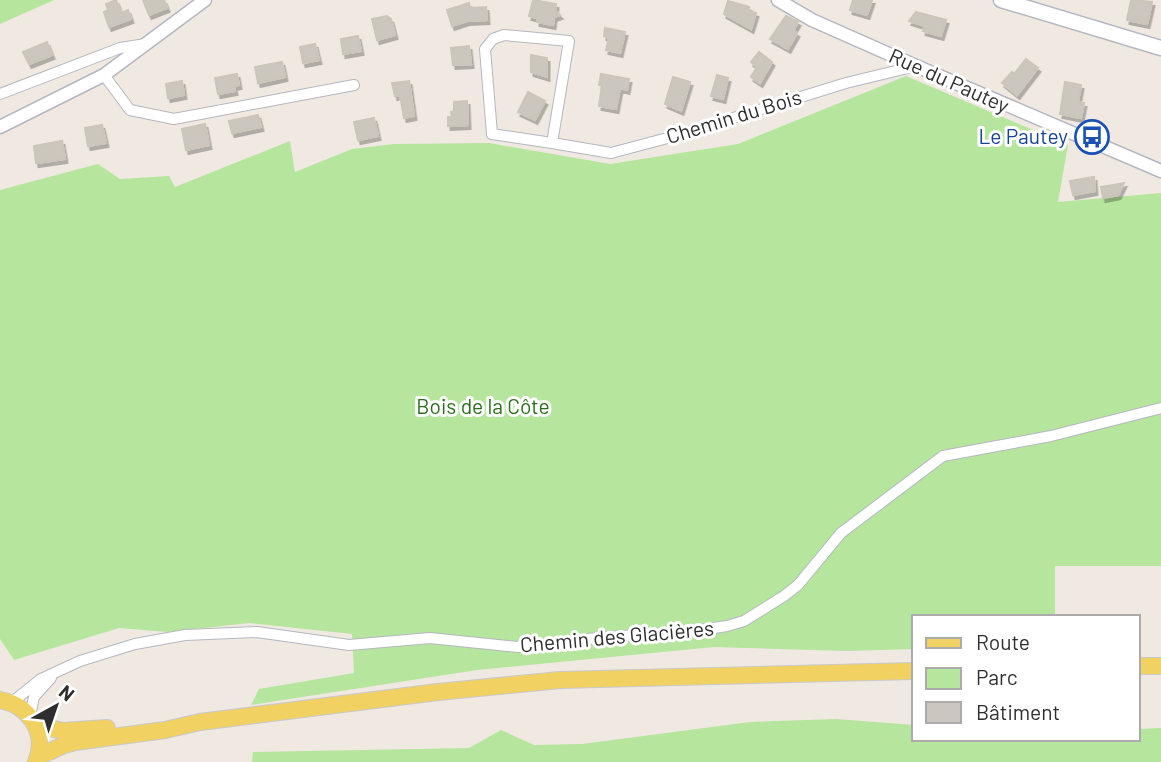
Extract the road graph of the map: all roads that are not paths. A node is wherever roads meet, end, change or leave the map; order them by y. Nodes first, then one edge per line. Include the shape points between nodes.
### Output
1 (205, 0) edge
2 (778, 0) edge
3 (1001, 0) edge
4 (146, 44) junction
5 (1161, 48) edge
6 (916, 66) junction
7 (104, 75) junction
8 (354, 85) dead end
9 (0, 94) edge
10 (0, 127) edge
11 (552, 143) junction
12 (1161, 171) edge
13 (1161, 408) edge
14 (1140, 666) edge
15 (1161, 666) edge
16 (912, 671) edge
17 (56, 673) junction
18 (6, 702) edge
19 (33, 720) junction
20 (200, 722) junction
21 (37, 760) edge

1 - 4 street
2 - 6 street, Rue du Pautey
3 - 5 main road
4 - 7 street
4 - 9 street via 120,48
6 - 11 street, Chemin du Bois via 611,153
6 - 12 street, Rue du Pautey
7 - 8 street via 130,110 174,119
7 - 10 street
11 - 11 street, Chemin du Bois via 569,41 504,35 493,39 485,49 492,134
13 - 17 street, Chemin des Glacières via 943,457 841,533 784,596 727,626 518,647 430,638 349,645 257,632 208,632 135,644
14 - 15 main road
16 - 20 main road via 548,681
17 - 18 street, Chemin des Glacières
17 - 19 street, Chemin des Glacières via 37,693
18 - 19 main road
19 - 20 main road via 53,729 75,731
19 - 21 main road via 40,746
20 - 21 main road via 75,742

